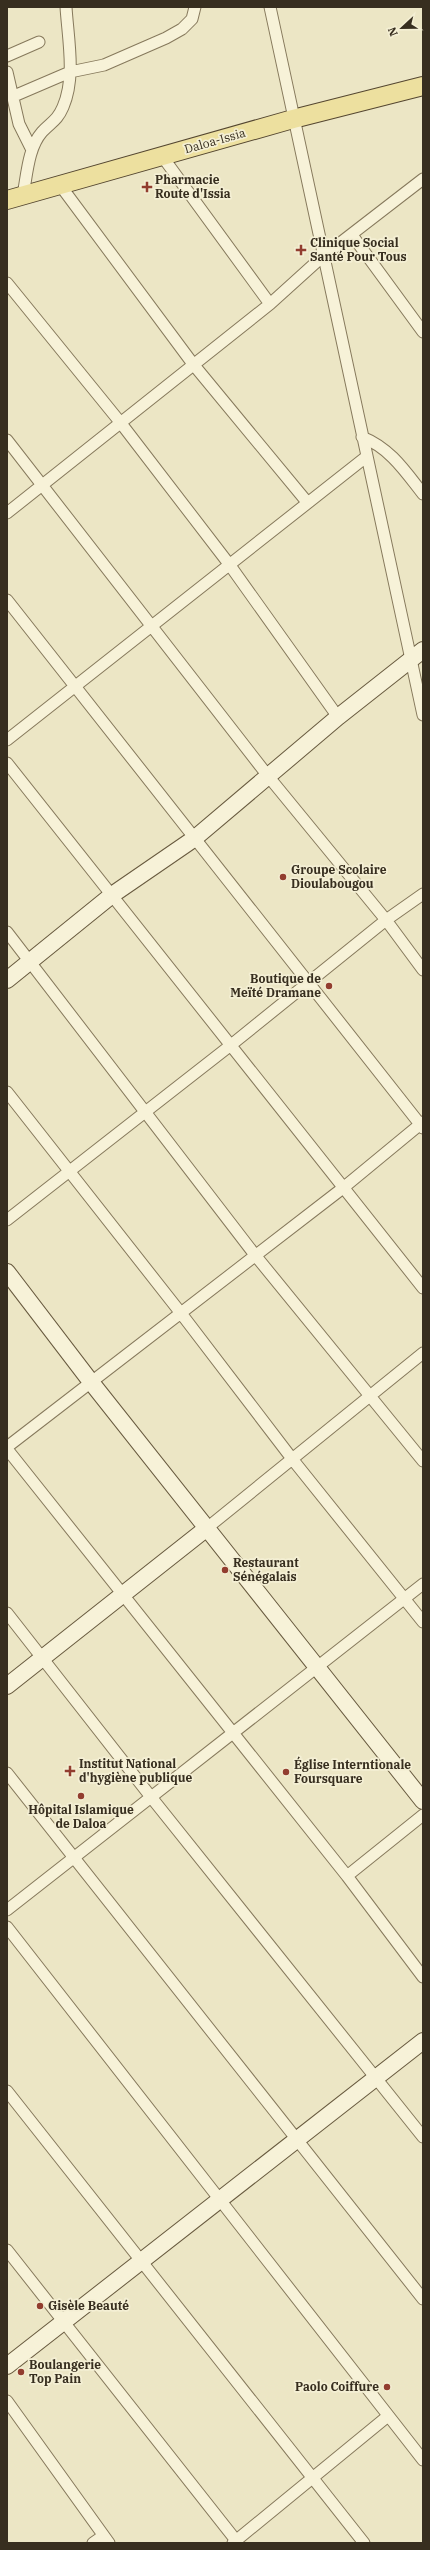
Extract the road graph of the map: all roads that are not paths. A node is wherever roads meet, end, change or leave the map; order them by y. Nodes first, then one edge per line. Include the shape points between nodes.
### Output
1 (66, 7) edge
2 (195, 7) edge
3 (270, 7) edge
4 (39, 42) dead end
5 (7, 56) edge
6 (7, 72) edge
7 (70, 72) junction
8 (423, 86) edge
9 (14, 96) junction
10 (293, 119) junction
11 (32, 150) junction
12 (162, 156) junction
13 (423, 178) edge
14 (60, 185) junction
15 (15, 198) edge
16 (352, 235) junction
17 (322, 257) junction
18 (7, 283) edge
19 (270, 304) junction
20 (423, 332) edge
21 (193, 364) junction
22 (120, 422) junction
23 (362, 437) junction
24 (7, 440) edge
25 (366, 458) junction
26 (43, 484) junction
27 (423, 494) edge
28 (307, 502) junction
29 (7, 513) edge
30 (229, 564) junction
31 (7, 600) edge
32 (152, 625) junction
33 (418, 665) edge
34 (76, 687) junction
35 (423, 715) edge
36 (338, 716) junction
37 (7, 740) edge
38 (7, 763) edge
39 (268, 776) junction
40 (195, 838) junction
41 (423, 894) edge
42 (112, 895) junction
43 (386, 920) junction
44 (7, 932) edge
45 (30, 961) junction
46 (423, 970) edge
47 (7, 980) edge
48 (310, 982) junction
49 (231, 1045) junction
50 (7, 1092) edge
51 (146, 1110) junction
52 (422, 1125) edge
53 (68, 1171) junction
54 (343, 1188) junction
55 (7, 1220) edge
56 (255, 1255) junction
57 (7, 1272) edge
58 (423, 1288) edge
59 (180, 1312) junction
60 (423, 1353) edge
61 (91, 1382) junction
62 (370, 1396) junction
63 (7, 1448) edge
64 (293, 1460) junction
65 (423, 1461) edge
66 (207, 1528) junction
67 (423, 1584) edge
68 (122, 1595) junction
69 (404, 1599) junction
70 (7, 1613) edge
71 (423, 1622) edge
72 (41, 1658) junction
73 (317, 1667) junction
74 (7, 1686) edge
75 (234, 1732) junction
76 (7, 1773) edge
77 (151, 1797) junction
78 (423, 1801) edge
79 (423, 1814) edge
80 (73, 1857) junction
81 (347, 1876) junction
82 (7, 1910) edge
83 (7, 1927) edge
84 (423, 1977) edge
85 (423, 2041) edge
86 (376, 2078) junction
87 (7, 2091) edge
88 (423, 2137) edge
89 (297, 2138) junction
90 (220, 2198) junction
91 (7, 2250) edge
92 (142, 2262) junction
93 (423, 2299) edge
94 (64, 2321) junction
95 (7, 2366) edge
96 (7, 2401) edge
97 (388, 2416) junction
98 (423, 2460) edge
99 (312, 2478) junction
100 (106, 2539) edge
101 (236, 2542) edge
102 (93, 2543) edge
103 (364, 2543) edge

1 - 7 street
2 - 7 street via 192,19 182,29 166,38 104,65
3 - 10 street
4 - 5 street
6 - 9 street
7 - 9 street
7 - 11 street via 64,105 57,120 42,132
8 - 10 main road, Daloa-Issia
9 - 11 street via 19,124
10 - 12 main road, Daloa-Issia
10 - 17 street
11 - 15 street
12 - 14 main road, Daloa-Issia
12 - 19 street
13 - 16 street
14 - 15 main road, Daloa-Issia
14 - 21 street
16 - 17 street
16 - 20 street
17 - 19 street
17 - 23 street via 348,362
18 - 22 street
19 - 21 street
21 - 22 street
21 - 28 street
22 - 26 street
22 - 30 street
23 - 25 street
23 - 27 street via 388,451
24 - 26 street
25 - 28 street
25 - 33 street
26 - 29 street
26 - 32 street
28 - 30 street
30 - 32 street
30 - 36 street
31 - 34 street
32 - 34 street
32 - 39 street
33 - 35 street
33 - 36 street
34 - 37 street
34 - 40 street
36 - 39 street
38 - 42 street
39 - 40 street
39 - 43 street
40 - 42 street
40 - 48 street
41 - 43 street
42 - 45 street
42 - 49 street
43 - 46 street
43 - 48 street
44 - 45 street
45 - 47 street
45 - 51 street
48 - 49 street
48 - 52 street
49 - 51 street
49 - 54 street
50 - 53 street
51 - 53 street
51 - 56 street
52 - 54 street
53 - 55 street
53 - 59 street
54 - 56 street
54 - 58 street
56 - 59 street
56 - 62 street
57 - 61 street
59 - 61 street
59 - 64 street
60 - 62 street
61 - 63 street
61 - 66 street
62 - 64 street
62 - 65 street
63 - 68 street
64 - 66 street
64 - 69 street
66 - 68 street
66 - 73 street
67 - 69 street
68 - 72 street
68 - 75 street
69 - 71 street
69 - 73 street
70 - 72 street
72 - 74 street
72 - 77 street
73 - 75 street
73 - 78 street
75 - 77 street
75 - 81 street
76 - 80 street
77 - 80 street
77 - 86 street
79 - 81 street
80 - 82 street
80 - 89 street
81 - 84 street
83 - 90 street
85 - 86 street
86 - 88 street
86 - 89 street
87 - 92 street
89 - 90 street
89 - 93 street
90 - 92 street
90 - 97 street
91 - 94 street
92 - 94 street
92 - 99 street
94 - 95 street
94 - 101 street
96 - 100 street
97 - 98 street
97 - 99 street
99 - 101 street
99 - 103 street
100 - 102 street

